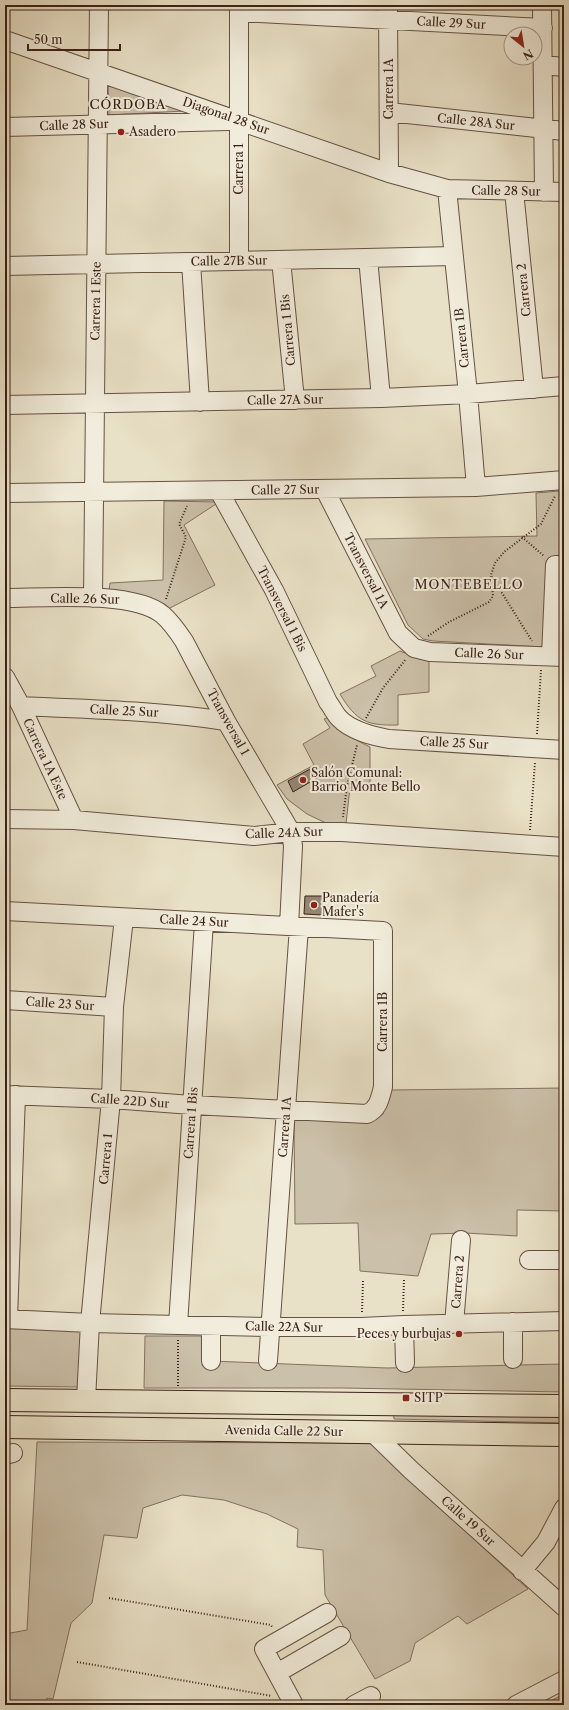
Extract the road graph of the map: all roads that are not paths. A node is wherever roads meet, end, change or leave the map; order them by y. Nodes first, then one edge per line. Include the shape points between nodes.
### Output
1 (99, 5) edge
2 (542, 5) edge
3 (239, 8) edge
4 (388, 12) edge
5 (524, 26) edge
6 (543, 26) edge
7 (5, 40) edge
8 (543, 65) edge
9 (543, 66) edge
10 (564, 67) edge
11 (98, 72) junction
12 (389, 112) junction
13 (239, 121) junction
14 (98, 124) junction
15 (5, 127) edge
16 (543, 129) junction
17 (564, 131) edge
18 (389, 173) junction
19 (447, 189) junction
20 (514, 191) junction
21 (544, 192) junction
22 (564, 192) edge
23 (454, 256) junction
24 (368, 258) junction
25 (281, 260) junction
26 (240, 261) junction
27 (191, 262) junction
28 (97, 264) junction
29 (5, 266) edge
30 (564, 386) edge
31 (534, 389) junction
32 (468, 394) junction
33 (381, 398) junction
34 (295, 400) junction
35 (200, 402) junction
36 (95, 404) junction
37 (5, 405) edge
38 (564, 480) edge
39 (476, 487) junction
40 (325, 490) junction
41 (219, 491) junction
42 (94, 492) junction
43 (5, 493) edge
44 (559, 565) edge
45 (5, 598) edge
46 (93, 598) junction
47 (162, 614) joint
48 (414, 648) joint
49 (552, 656) edge
50 (5, 677) edge
51 (21, 706) junction
52 (226, 721) junction
53 (347, 725) joint
54 (564, 750) edge
55 (5, 819) edge
56 (74, 820) junction
57 (291, 832) junction
58 (564, 847) edge
59 (5, 911) edge
60 (124, 918) junction
61 (204, 922) junction
62 (294, 926) junction
63 (383, 931) joint
64 (5, 1000) edge
65 (114, 1007) junction
66 (10, 1095) edge
67 (111, 1099) junction
68 (192, 1105) junction
69 (287, 1110) junction
70 (374, 1111) joint
71 (9, 1190) edge
72 (461, 1240) dead end
73 (529, 1260) dead end
74 (564, 1260) edge
75 (6, 1319) edge
76 (513, 1322) junction
77 (564, 1322) edge
78 (90, 1324) junction
79 (454, 1324) junction
80 (178, 1325) junction
81 (403, 1325) junction
82 (211, 1326) junction
83 (270, 1327) junction
84 (513, 1359) dead end
85 (211, 1361) dead end
86 (268, 1361) dead end
87 (405, 1363) dead end
88 (5, 1400) edge
89 (86, 1400) junction
90 (564, 1406) edge
91 (5, 1427) edge
92 (373, 1433) junction
93 (564, 1435) edge
94 (564, 1510) edge
95 (522, 1571) junction
96 (564, 1607) edge
97 (327, 1613) dead end
98 (341, 1636) dead end
99 (277, 1673) junction
100 (564, 1680) edge
101 (371, 1696) dead end
102 (289, 1703) edge
103 (354, 1705) edge
104 (516, 1705) edge

1 - 11 street, Carrera 1 Este
2 - 6 street
3 - 4 street, Calle 29 Sur
3 - 13 street, Carrera 1
4 - 5 street, Calle 29 Sur
4 - 12 street, Carrera 1A
7 - 11 street, Diagonal 28 Sur
8 - 10 street
9 - 16 street
11 - 13 street, Diagonal 28 Sur
11 - 14 street, Carrera 1 Este
12 - 16 street, Calle 28A Sur
12 - 18 street, Carrera 1A
13 - 14 street, Calle 28 Sur
13 - 18 street, Diagonal 28 Sur
13 - 26 street, Carrera 1
14 - 15 street, Calle 28 Sur
14 - 28 street, Carrera 1 Este
16 - 17 street, Calle 28A Sur
16 - 21 street
18 - 19 street, Diagonal 28 Sur
19 - 20 street, Calle 28 Sur
19 - 23 street, Carrera 1B
20 - 21 street, Calle 28 Sur
20 - 31 street, Carrera 2
21 - 22 street, Calle 28 Sur
23 - 24 street, Calle 27B Sur
23 - 32 street, Carrera 1B
24 - 25 street, Calle 27B Sur
24 - 33 street
25 - 26 street, Calle 27B Sur
25 - 34 street, Carrera 1 Bis
26 - 27 street, Calle 27B Sur
27 - 28 street, Calle 27B Sur
27 - 35 street
28 - 29 street, Calle 27B Sur
28 - 36 street, Carrera 1 Este
30 - 31 street, Calle 27A Sur
31 - 32 street, Calle 27A Sur
32 - 33 street, Calle 27A Sur
32 - 39 street, Carrera 1B
33 - 34 street, Calle 27A Sur
34 - 35 street, Calle 27A Sur
35 - 36 street, Calle 27A Sur
36 - 37 street, Calle 27A Sur
36 - 42 street, Carrera 1 Este
38 - 39 street, Calle 27 Sur
39 - 40 street, Calle 27 Sur
40 - 41 street, Calle 27 Sur
40 - 48 street, Transversal 1A via 398,633
41 - 42 street, Calle 27 Sur
41 - 53 street, Transversal 1 Bis via 274,590 328,702
42 - 43 street, Calle 27 Sur
42 - 46 street, Carrera 1 Este
44 - 49 street
45 - 46 street, Calle 26 Sur
46 - 47 street, Calle 26 Sur via 138,603
47 - 52 street, Transversal 1 via 184,640
48 - 49 street, Calle 26 Sur via 430,652
50 - 51 street, Carrera 1A Este
51 - 52 street, Calle 25 Sur via 131,711
51 - 56 street, Carrera 1A Este
52 - 57 street, Transversal 1
53 - 54 street, Calle 25 Sur via 389,740
55 - 56 street, Calle 24A Sur
56 - 57 street, Calle 24A Sur via 254,836
57 - 58 street, Calle 24A Sur via 342,832
57 - 62 street, Carrera 1A
59 - 60 street, Calle 24 Sur
60 - 61 street, Calle 24 Sur
60 - 65 street, Carrera 1
61 - 62 street, Calle 24 Sur
61 - 68 street, Carrera 1 Bis
62 - 63 street, Calle 24 Sur
62 - 69 street, Carrera 1A
63 - 70 street, Carrera 1B via 383,1087
64 - 65 street, Calle 23 Sur
65 - 67 street, Carrera 1
66 - 67 street, Calle 22D Sur
66 - 71 street
67 - 68 street, Calle 22D Sur
67 - 78 street, Carrera 1
68 - 69 street, Calle 22D Sur
68 - 80 street, Carrera 1 Bis
69 - 70 street, Calle 22D Sur via 367,1114
69 - 83 street, Carrera 1A
71 - 75 street
72 - 79 street, Carrera 2
73 - 74 street
75 - 78 street, Calle 22A Sur
76 - 77 street, Calle 22A Sur
76 - 79 street, Calle 22A Sur
76 - 84 street
78 - 80 street, Calle 22A Sur
78 - 89 street, Carrera 1
79 - 81 street, Calle 22A Sur
80 - 82 street, Calle 22A Sur
81 - 83 street, Calle 22A Sur
81 - 87 street
82 - 83 street, Calle 22A Sur
82 - 85 street
83 - 86 street, Carrera 1A
88 - 89 main road
89 - 90 main road
91 - 92 main road, Avenida Calle 22 Sur
92 - 93 main road, Avenida Calle 22 Sur
92 - 95 street, Calle 19 Sur
94 - 95 street via 546,1542
95 - 96 street, Calle 19 Sur
97 - 99 street via 264,1649
98 - 99 street
99 - 102 street
100 - 104 street
101 - 103 street

